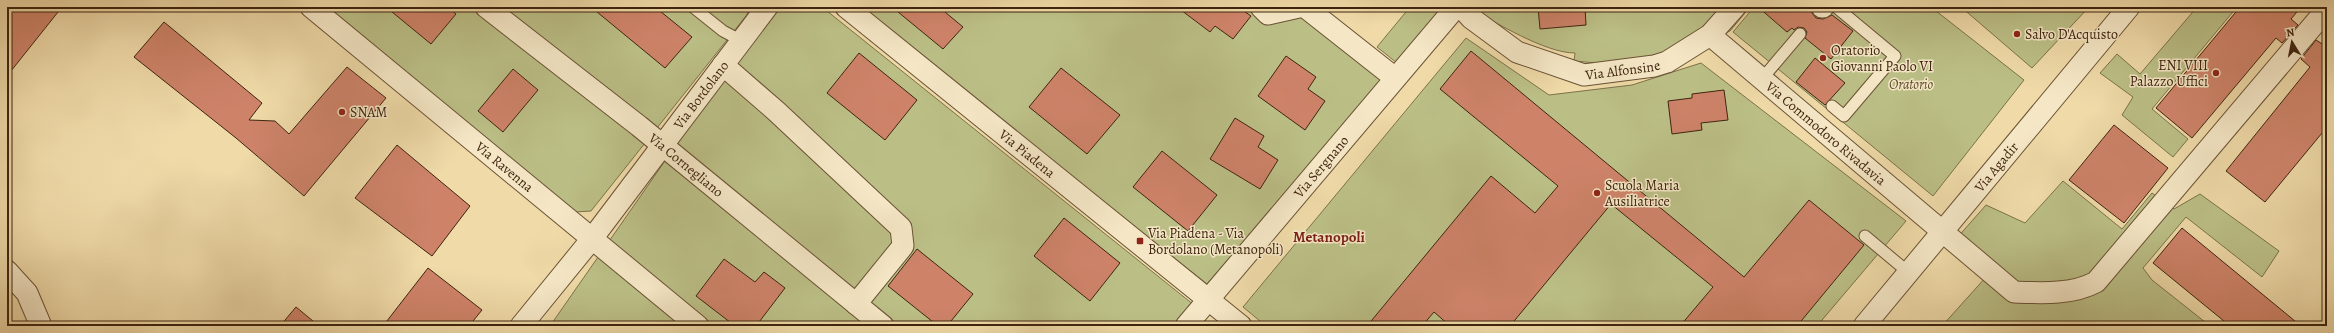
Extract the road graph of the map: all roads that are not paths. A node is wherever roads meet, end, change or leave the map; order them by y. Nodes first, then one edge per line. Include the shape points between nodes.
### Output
1 (311, 7) edge
2 (486, 7) edge
3 (693, 7) edge
4 (767, 7) edge
5 (846, 7) edge
6 (1261, 7) edge
7 (1299, 7) edge
8 (1305, 7) edge
9 (1456, 7) edge
10 (1461, 7) edge
11 (1735, 7) edge
12 (1836, 7) edge
13 (2129, 7) edge
14 (2327, 9) edge
15 (1800, 34) dead end
16 (1710, 35) junction
17 (742, 40) junction
18 (723, 66) junction
19 (1395, 78) junction
20 (1761, 80) junction
21 (1832, 106) dead end
22 (663, 145) junction
23 (1941, 233) junction
24 (1864, 236) dead end
25 (591, 240) junction
26 (7, 271) edge
27 (1908, 272) junction
28 (1208, 299) junction
29 (856, 304) junction
30 (529, 323) edge
31 (41, 326) edge
32 (698, 326) edge
33 (883, 326) edge
34 (1186, 326) edge
35 (1241, 326) edge
36 (1864, 326) edge

1 - 25 street, Via Ravenna
2 - 22 street, Via Cornegliano
3 - 17 lane via 723,31
4 - 17 street, Via Bordolano
5 - 28 street, Via Piadena
6 - 7 street via 1268,14
8 - 19 street
9 - 19 street, Via Sergnano
10 - 16 street, Via Alfonsine via 1471,18 1517,52 1584,75 1654,66 1666,62
11 - 16 street, Via Alfonsine
12 - 21 lane via 1895,56 1844,116
13 - 23 street, Via Agadir
14 - 23 street, Via Commodoro Rivadavia via 2096,282 2078,290 2014,292
15 - 20 lane
16 - 20 street, Via Commodoro Rivadavia
17 - 18 street, Via Bordolano
18 - 22 street, Via Bordolano
18 - 29 street via 776,111 901,228 903,246
19 - 28 street, Via Sergnano
20 - 23 street, Via Commodoro Rivadavia
22 - 25 street, Via Bordolano
22 - 29 street, Via Cornegliano
23 - 27 street, Via Agadir
24 - 27 lane
25 - 30 street, Via Bordolano
25 - 32 street, Via Ravenna
26 - 31 street via 27,293
27 - 36 street, Via Agadir
28 - 34 street, Via Sergnano
28 - 35 street, Via Piadena
29 - 33 street, Via Cornegliano

